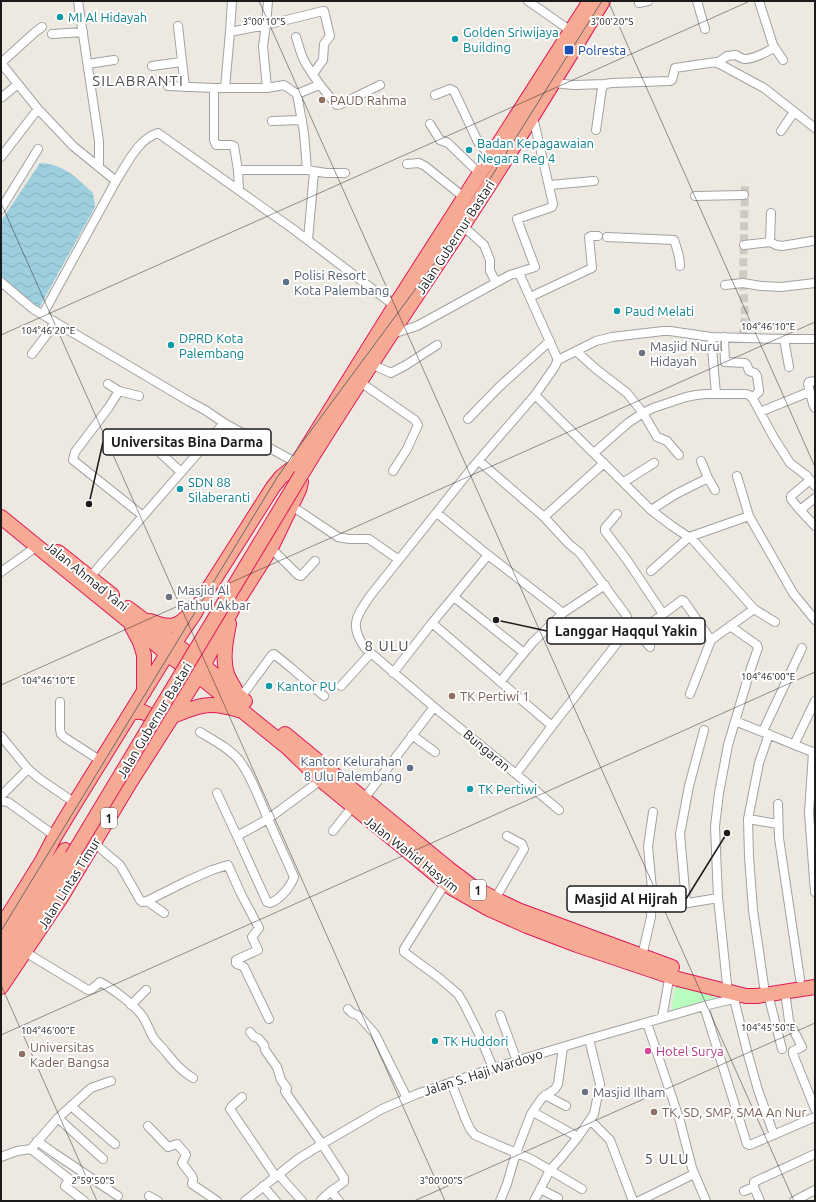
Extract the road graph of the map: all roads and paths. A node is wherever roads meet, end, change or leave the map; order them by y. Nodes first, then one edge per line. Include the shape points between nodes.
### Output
1 (78, 1) edge
2 (232, 1) edge
3 (268, 1) edge
4 (528, 1) edge
5 (590, 1) edge
6 (603, 1) edge
7 (648, 1) edge
8 (697, 1) edge
9 (759, 1) edge
10 (639, 4) dead end
11 (266, 25) junction
12 (178, 26) dead end
13 (42, 27) dead end
14 (705, 29) dead end
15 (571, 31) junction
16 (84, 32) junction
17 (230, 32) junction
18 (52, 34) dead end
19 (296, 37) dead end
20 (774, 48) junction
21 (114, 60) dead end
22 (783, 60) dead end
23 (181, 62) junction
24 (1, 63) edge
25 (717, 63) junction
26 (88, 64) junction
27 (152, 66) dead end
28 (313, 74) junction
29 (553, 83) junction
30 (18, 84) junction
31 (605, 84) junction
32 (319, 85) junction
33 (380, 85) dead end
34 (168, 86) dead end
35 (185, 87) junction
36 (214, 88) junction
37 (225, 88) junction
38 (267, 88) junction
39 (297, 94) junction
40 (435, 95) dead end
41 (1, 98) edge
42 (38, 109) junction
43 (794, 112) junction
44 (532, 116) junction
45 (302, 120) junction
46 (272, 121) dead end
47 (430, 124) dead end
48 (815, 128) edge
49 (596, 130) dead end
50 (781, 131) dead end
51 (503, 137) junction
52 (515, 145) junction
53 (38, 149) dead end
54 (491, 156) junction
55 (1, 157) edge
56 (407, 164) dead end
57 (99, 166) junction
58 (238, 170) junction
59 (311, 171) junction
60 (345, 173) dead end
61 (480, 174) junction
62 (116, 181) junction
63 (594, 181) dead end
64 (550, 186) junction
65 (239, 190) junction
66 (744, 195) dead end
67 (695, 196) dead end
68 (465, 198) junction
69 (1, 209) edge
70 (771, 213) dead end
71 (463, 226) junction
72 (598, 236) dead end
73 (606, 237) dead end
74 (308, 240) junction
75 (812, 241) dead end
76 (770, 242) junction
77 (744, 245) dead end
78 (680, 266) dead end
79 (519, 273) junction
80 (1, 282) edge
81 (496, 282) junction
82 (815, 283) edge
83 (725, 285) dead end
84 (530, 297) junction
85 (395, 306) junction
86 (43, 314) junction
87 (54, 321) junction
88 (390, 335) junction
89 (711, 337) junction
90 (724, 337) junction
91 (784, 339) junction
92 (815, 339) edge
93 (550, 341) junction
94 (437, 345) dead end
95 (576, 351) junction
96 (32, 354) dead end
97 (558, 360) junction
98 (371, 364) junction
99 (789, 367) dead end
100 (815, 381) edge
101 (360, 382) junction
102 (108, 384) dead end
103 (119, 391) junction
104 (809, 392) junction
105 (716, 394) junction
106 (535, 395) junction
107 (139, 396) dead end
108 (752, 398) junction
109 (815, 408) edge
110 (760, 412) junction
111 (643, 413) junction
112 (468, 419) dead end
113 (224, 422) junction
114 (156, 449) dead end
115 (594, 452) junction
116 (679, 455) dead end
117 (479, 461) junction
118 (702, 461) dead end
119 (604, 463) junction
120 (654, 463) dead end
121 (298, 469) junction
122 (393, 470) dead end
123 (181, 472) junction
124 (737, 476) dead end
125 (708, 478) junction
126 (624, 482) junction
127 (813, 483) edge
128 (715, 490) dead end
129 (815, 498) edge
130 (292, 506) junction
131 (651, 510) junction
132 (800, 510) junction
133 (437, 513) junction
134 (617, 514) dead end
135 (1, 515) edge
136 (143, 516) junction
137 (749, 516) junction
138 (544, 517) junction
139 (815, 526) edge
140 (689, 537) junction
141 (36, 547) junction
142 (271, 548) junction
143 (488, 555) junction
144 (399, 560) junction
145 (315, 561) dead end
146 (652, 571) dead end
147 (1, 572) edge
148 (90, 577) junction
149 (605, 585) junction
150 (207, 590) junction
151 (454, 597) junction
152 (232, 608) junction
153 (754, 609) junction
154 (195, 613) junction
155 (563, 613) junction
156 (663, 614) junction
157 (132, 618) junction
158 (815, 620) edge
159 (776, 622) dead end
160 (432, 623) junction
161 (730, 626) junction
162 (221, 631) junction
163 (628, 632) junction
164 (638, 633) junction
165 (711, 640) junction
166 (650, 647) dead end
167 (802, 648) dead end
168 (171, 649) junction
169 (524, 653) junction
170 (370, 654) junction
171 (200, 671) junction
172 (393, 673) junction
173 (500, 682) junction
174 (341, 686) dead end
175 (144, 692) junction
176 (690, 694) dead end
177 (324, 696) dead end
178 (240, 697) junction
179 (60, 702) dead end
180 (815, 702) edge
181 (434, 707) junction
182 (244, 712) junction
183 (131, 713) junction
184 (173, 716) junction
185 (735, 720) junction
186 (552, 726) junction
187 (704, 730) dead end
188 (200, 732) dead end
189 (766, 732) junction
190 (161, 735) junction
191 (412, 735) junction
192 (1, 736) edge
193 (794, 745) junction
194 (436, 752) dead end
195 (814, 752) edge
196 (101, 761) junction
197 (28, 769) junction
198 (516, 774) junction
199 (321, 780) junction
200 (217, 793) dead end
201 (1, 796) edge
202 (1, 800) edge
203 (75, 802) junction
204 (358, 802) junction
205 (778, 804) dead end
206 (559, 810) dead end
207 (653, 812) dead end
208 (268, 819) junction
209 (748, 819) junction
210 (778, 824) junction
211 (333, 832) dead end
212 (55, 836) junction
213 (237, 836) junction
214 (507, 836) dead end
215 (94, 843) junction
216 (69, 853) junction
217 (446, 882) junction
218 (815, 892) edge
219 (718, 898) junction
220 (495, 900) junction
221 (147, 901) junction
222 (164, 913) dead end
223 (16, 914) junction
224 (1, 927) edge
225 (38, 933) junction
226 (18, 939) junction
227 (1, 948) edge
228 (25, 952) junction
229 (642, 956) junction
230 (1, 966) edge
231 (671, 971) junction
232 (815, 977) edge
233 (800, 979) junction
234 (727, 984) junction
235 (1, 987) edge
236 (815, 987) edge
237 (146, 990) dead end
238 (766, 990) junction
239 (785, 991) junction
240 (740, 998) junction
241 (131, 1005) junction
242 (704, 1006) junction
243 (348, 1010) dead end
244 (500, 1015) dead end
245 (662, 1018) junction
246 (269, 1019) dead end
247 (647, 1023) junction
248 (250, 1032) dead end
249 (589, 1039) junction
250 (563, 1047) junction
251 (782, 1049) dead end
252 (517, 1061) junction
253 (493, 1068) junction
254 (193, 1078) dead end
255 (111, 1081) dead end
256 (451, 1082) junction
257 (545, 1095) junction
258 (242, 1097) dead end
259 (407, 1098) junction
260 (71, 1106) junction
261 (566, 1106) dead end
262 (815, 1109) edge
263 (533, 1112) junction
264 (815, 1117) edge
265 (58, 1118) junction
266 (590, 1120) junction
267 (148, 1126) dead end
268 (774, 1135) junction
269 (578, 1138) junction
270 (37, 1141) junction
271 (115, 1144) dead end
272 (322, 1144) junction
273 (31, 1149) junction
274 (516, 1152) junction
275 (815, 1154) edge
276 (1, 1158) edge
277 (103, 1159) dead end
278 (550, 1170) junction
279 (694, 1174) junction
280 (277, 1176) junction
281 (263, 1186) junction
282 (754, 1187) junction
283 (582, 1188) dead end
284 (540, 1189) junction
285 (815, 1190) edge
286 (332, 1191) junction
287 (744, 1191) dead end
288 (118, 1196) dead end
289 (149, 1196) dead end
290 (558, 1198) dead end
291 (321, 1200) dead end
292 (796, 1200) edge
293 (84, 1201) edge
294 (158, 1201) edge
295 (217, 1201) edge
296 (246, 1201) edge
297 (276, 1201) edge
298 (302, 1201) edge
299 (339, 1201) edge
300 (500, 1201) edge
301 (534, 1201) edge
302 (633, 1201) edge
303 (639, 1201) edge
304 (706, 1201) edge
305 (760, 1201) edge

1 - 16 street
2 - 17 street
3 - 11 street
4 - 15 street
5 - 15 highway, Jalan Gubernur Bastari
6 - 29 highway, Jalan Gubernur Bastari
7 - 10 street
8 - 14 street
9 - 20 street
11 - 17 street
11 - 28 street via 325,12 330,36 324,44 323,60
11 - 38 street via 263,46
12 - 23 street
13 - 24 street
15 - 51 highway, Jalan Gubernur Bastari
16 - 18 street
16 - 26 street
17 - 37 street
19 - 28 street via 306,64
20 - 22 street
20 - 25 street via 745,59 736,55 727,56
21 - 26 street
23 - 27 street
23 - 35 street
24 - 30 street
25 - 31 street via 675,68 670,82
25 - 43 street via 764,88
26 - 57 street via 99,141
28 - 32 street
29 - 31 street
29 - 44 highway, Jalan Gubernur Bastari
30 - 41 street
30 - 42 street
31 - 49 street via 602,88
32 - 33 street via 338,106
32 - 39 street
34 - 35 street
35 - 36 street
36 - 37 street
36 - 58 street via 214,140 216,145 233,145
37 - 38 street
38 - 39 street via 284,85
39 - 45 street
40 - 54 street via 454,90 478,142
42 - 55 street
42 - 57 street via 73,146
43 - 48 street
43 - 50 street
44 - 52 highway, Jalan Gubernur Bastari
44 - 64 street
45 - 46 street
45 - 59 street
47 - 61 street via 440,140 448,143
51 - 52 highway
51 - 54 highway, Jalan Gubernur Bastari
52 - 71 highway, Jalan Gubernur Bastari
53 - 69 street
54 - 61 highway, Jalan Gubernur Bastari
56 - 68 street via 422,164
57 - 62 street
58 - 59 street
58 - 65 street
59 - 60 street
59 - 74 street
61 - 68 highway, Jalan Gubernur Bastari
62 - 65 street via 141,143 150,135 158,133
62 - 86 street
63 - 64 street
64 - 79 street via 552,207 517,219 535,265 534,268
65 - 74 street
66 - 67 street
68 - 85 highway, Jalan Gubernur Bastari
70 - 76 street
71 - 81 street via 484,245 490,260 490,271
71 - 88 highway, Jalan Gubernur Bastari
72 - 84 street via 589,238 592,268
73 - 78 street via 674,240 680,254
74 - 85 street
75 - 76 street via 782,246
76 - 77 street
79 - 81 street
79 - 84 street
80 - 86 street via 33,309
81 - 88 street via 430,320
82 - 83 street via 781,287 743,283
84 - 93 street
85 - 121 highway, Jalan Gubernur Bastari
86 - 87 street
87 - 96 street
87 - 113 street
88 - 98 highway, Jalan Gubernur Bastari
89 - 90 street
89 - 95 street via 663,331 612,337 596,341
89 - 105 street
90 - 91 street
90 - 108 street via 725,362 746,364 748,371 757,376 759,390
91 - 92 street
91 - 99 street
93 - 97 street
93 - 112 street
94 - 98 street via 391,373
95 - 97 street
95 - 111 street via 627,393
97 - 106 street, Bungaran
98 - 101 highway, Jalan Gubernur Bastari
100 - 104 street via 808,383
101 - 121 highway, Jalan Gubernur Bastari
101 - 122 street via 415,420 418,425 410,444
102 - 103 street
103 - 107 street
103 - 136 street via 75,452 73,460
104 - 109 street
104 - 110 street
105 - 108 street via 746,394
105 - 111 street via 686,397
106 - 115 street
106 - 117 street, Bungaran
108 - 110 street
110 - 127 street via 790,463
111 - 115 street
111 - 116 street via 657,437 667,441
113 - 121 street
113 - 123 street
114 - 123 street
115 - 119 street
117 - 133 street, Bungaran
117 - 138 street
118 - 125 street
119 - 126 street
119 - 138 street
120 - 126 street
121 - 130 highway, Jalan Gubernur Bastari via 299,490
121 - 150 highway, Jalan Gubernur Bastari via 281,477 273,486
121 - 216 highway, Jalan Gubernur Bastari, bridge
123 - 136 street
124 - 137 street
125 - 128 street
125 - 131 street
126 - 131 street
127 - 132 street via 791,496
129 - 132 street
130 - 142 highway, Jalan Gubernur Bastari
130 - 144 street via 338,536 369,539
131 - 140 street
132 - 139 street
133 - 143 street
133 - 144 street, Bungaran
134 - 156 street via 605,531
135 - 141 highway, Jalan Ahmad Yani
135 - 148 highway, Jalan Ahmad Yani
136 - 148 street
137 - 140 street
137 - 158 street via 793,593
138 - 149 street via 584,557
140 - 146 street
140 - 153 street
141 - 147 street
141 - 157 highway, Jalan Ahmad Yani
142 - 145 street via 301,576
142 - 152 highway, Jalan Gubernur Bastari
143 - 151 street
143 - 155 street
144 - 170 street, Bungaran via 370,596 358,617 358,637
148 - 157 highway, Jalan Ahmad Yani
149 - 155 street
149 - 163 street via 628,619
150 - 154 highway, Jalan Gubernur Bastari
150 - 157 highway via 187,616 176,625 159,625
151 - 160 street
151 - 169 street
152 - 162 highway, Jalan Gubernur Bastari
152 - 178 highway via 225,663 227,675
153 - 159 street
153 - 161 street
154 - 162 highway via 204,629
154 - 168 highway, Jalan Gubernur Bastari
155 - 169 street
156 - 164 street
156 - 165 street via 683,600
157 - 168 highway, Jalan Ahmad Yani
157 - 175 highway via 144,655
160 - 172 street
160 - 173 street
161 - 165 street
161 - 185 street via 758,648
162 - 171 highway, Jalan Gubernur Bastari
163 - 164 street
163 - 186 street, Bungaran
164 - 166 street
165 - 176 street
167 - 189 street
168 - 171 highway, Jalan Wahid Hasyim / 1
168 - 175 highway
169 - 173 street
170 - 172 street, Bungaran
170 - 174 street
171 - 178 highway, Jalan Wahid Hasyim / 1
171 - 182 highway, Jalan Wahid Hasyim / 1
171 - 184 highway, Jalan Lintas Timur / 1
172 - 181 street, Bungaran
173 - 186 street
175 - 183 highway
177 - 178 street via 274,654
178 - 204 highway, Jalan Wahid Hasyim / 1
179 - 196 street via 61,734
180 - 193 street
181 - 191 street
181 - 198 street, Bungaran
182 - 184 highway via 212,704
182 - 199 highway, Jalan Wahid Hasyim / 1 via 287,747
183 - 190 highway via 142,711 149,715
183 - 196 highway
184 - 190 highway, Jalan Lintas Timur / 1
185 - 189 street
185 - 219 street via 726,752 715,826
186 - 198 street, Bungaran
187 - 219 street via 689,786 680,840 686,902
188 - 208 street via 238,759
189 - 193 street
189 - 209 street
190 - 215 highway, Jalan Lintas Timur / 1
191 - 194 street
191 - 204 street
192 - 197 street
193 - 195 street
195 - 218 street via 809,812
196 - 203 highway
197 - 201 street
197 - 203 street
198 - 206 street
199 - 204 highway, Jalan Wahid Hasyim / 1
199 - 208 street
200 - 213 street
202 - 212 street via 8,802
203 - 212 highway
204 - 211 street
204 - 217 highway, Jalan Wahid Hasyim / 1 via 434,874
204 - 220 highway, Jalan Wahid Hasyim / 1 via 449,870
205 - 210 street
207 - 229 street via 648,847 652,889 651,917
208 - 213 street
208 - 213 street via 294,877 285,892 274,902 267,902
209 - 210 street
209 - 238 street via 753,910
210 - 233 street
212 - 223 highway
214 - 220 street via 522,844 524,849
215 - 221 street via 120,865 141,901
215 - 225 highway, Jalan Lintas Timur / 1
216 - 223 highway, Jalan Gubernur Bastari
216 - 226 highway, Jalan Gubernur Bastari
217 - 231 highway, Jalan Wahid Hasyim / 1 via 488,909 527,926 577,945
217 - 253 street via 404,952 458,994
219 - 234 street
220 - 229 highway, Jalan Wahid Hasyim / 1
221 - 222 street
221 - 246 street via 187,881 228,865 260,928 252,937 258,950 236,960 236,963 244,967
223 - 224 highway
223 - 227 highway, Jalan Gubernur Bastari
225 - 226 highway
225 - 228 highway, Jalan Lintas Timur / 1
226 - 230 highway, Jalan Gubernur Bastari
228 - 235 highway, Jalan Lintas Timur / 1
228 - 241 street via 88,990 100,983
229 - 231 highway, Jalan Wahid Hasyim / 1
231 - 234 highway, Jalan Wahid Hasyim / 1
231 - 240 highway, Jalan Wahid Hasyim / 1
231 - 245 street
232 - 233 highway, Jalan Wahid Hasyim / 1
233 - 238 highway, Jalan Wahid Hasyim / 1
234 - 238 highway, Jalan Wahid Hasyim / 1
236 - 239 highway, Jalan Wahid Hasyim / 1
237 - 241 street
238 - 239 highway, Jalan Wahid Hasyim / 1
238 - 240 highway, Jalan Wahid Hasyim / 1
238 - 251 street
239 - 262 street via 789,1021 802,1047 793,1051 793,1054
240 - 242 street, Jalan S. Haji Wardoyo
240 - 268 street via 747,1051
241 - 254 street via 143,1016 152,1036 175,1064
242 - 245 street, Jalan S. Haji Wardoyo
242 - 268 street via 747,1144
243 - 259 street via 359,1016 375,1034
244 - 252 street
245 - 247 street, Jalan S. Haji Wardoyo
247 - 249 street, Jalan S. Haji Wardoyo
247 - 279 street via 680,1121
248 - 272 street via 264,1045 287,1088 286,1094
249 - 250 street, Jalan S. Haji Wardoyo
249 - 266 street via 600,1084 594,1114
250 - 252 street, Jalan S. Haji Wardoyo
250 - 257 street via 558,1084
252 - 253 street, Jalan S. Haji Wardoyo
253 - 256 street, Jalan S. Haji Wardoyo
255 - 260 street via 92,1088
256 - 259 street, Jalan S. Haji Wardoyo
256 - 274 street via 473,1133
257 - 261 street
257 - 263 street
258 - 280 street via 230,1109
259 - 272 street, Jalan S. Haji Wardoyo via 382,1109
260 - 265 street
260 - 271 street
263 - 269 street
263 - 274 street
264 - 268 street
265 - 270 street
265 - 277 street
266 - 269 street
266 - 302 street via 610,1140
267 - 295 street via 168,1147 177,1144 186,1155 182,1163 192,1176 192,1184
269 - 278 street
270 - 273 street
270 - 288 street
272 - 280 street, Jalan S. Haji Wardoyo
272 - 286 street via 345,1179
273 - 276 street via 17,1151
273 - 293 street via 69,1179 65,1186
274 - 278 street
274 - 300 street
275 - 282 street via 755,1181
278 - 283 street
278 - 284 street
279 - 303 street
279 - 304 street
280 - 281 street, Jalan S. Haji Wardoyo
280 - 298 street
281 - 296 street, Jalan S. Haji Wardoyo
281 - 297 street
282 - 287 street
282 - 305 street
284 - 290 street
284 - 301 street
285 - 292 street
286 - 291 street
286 - 299 street
289 - 294 street

